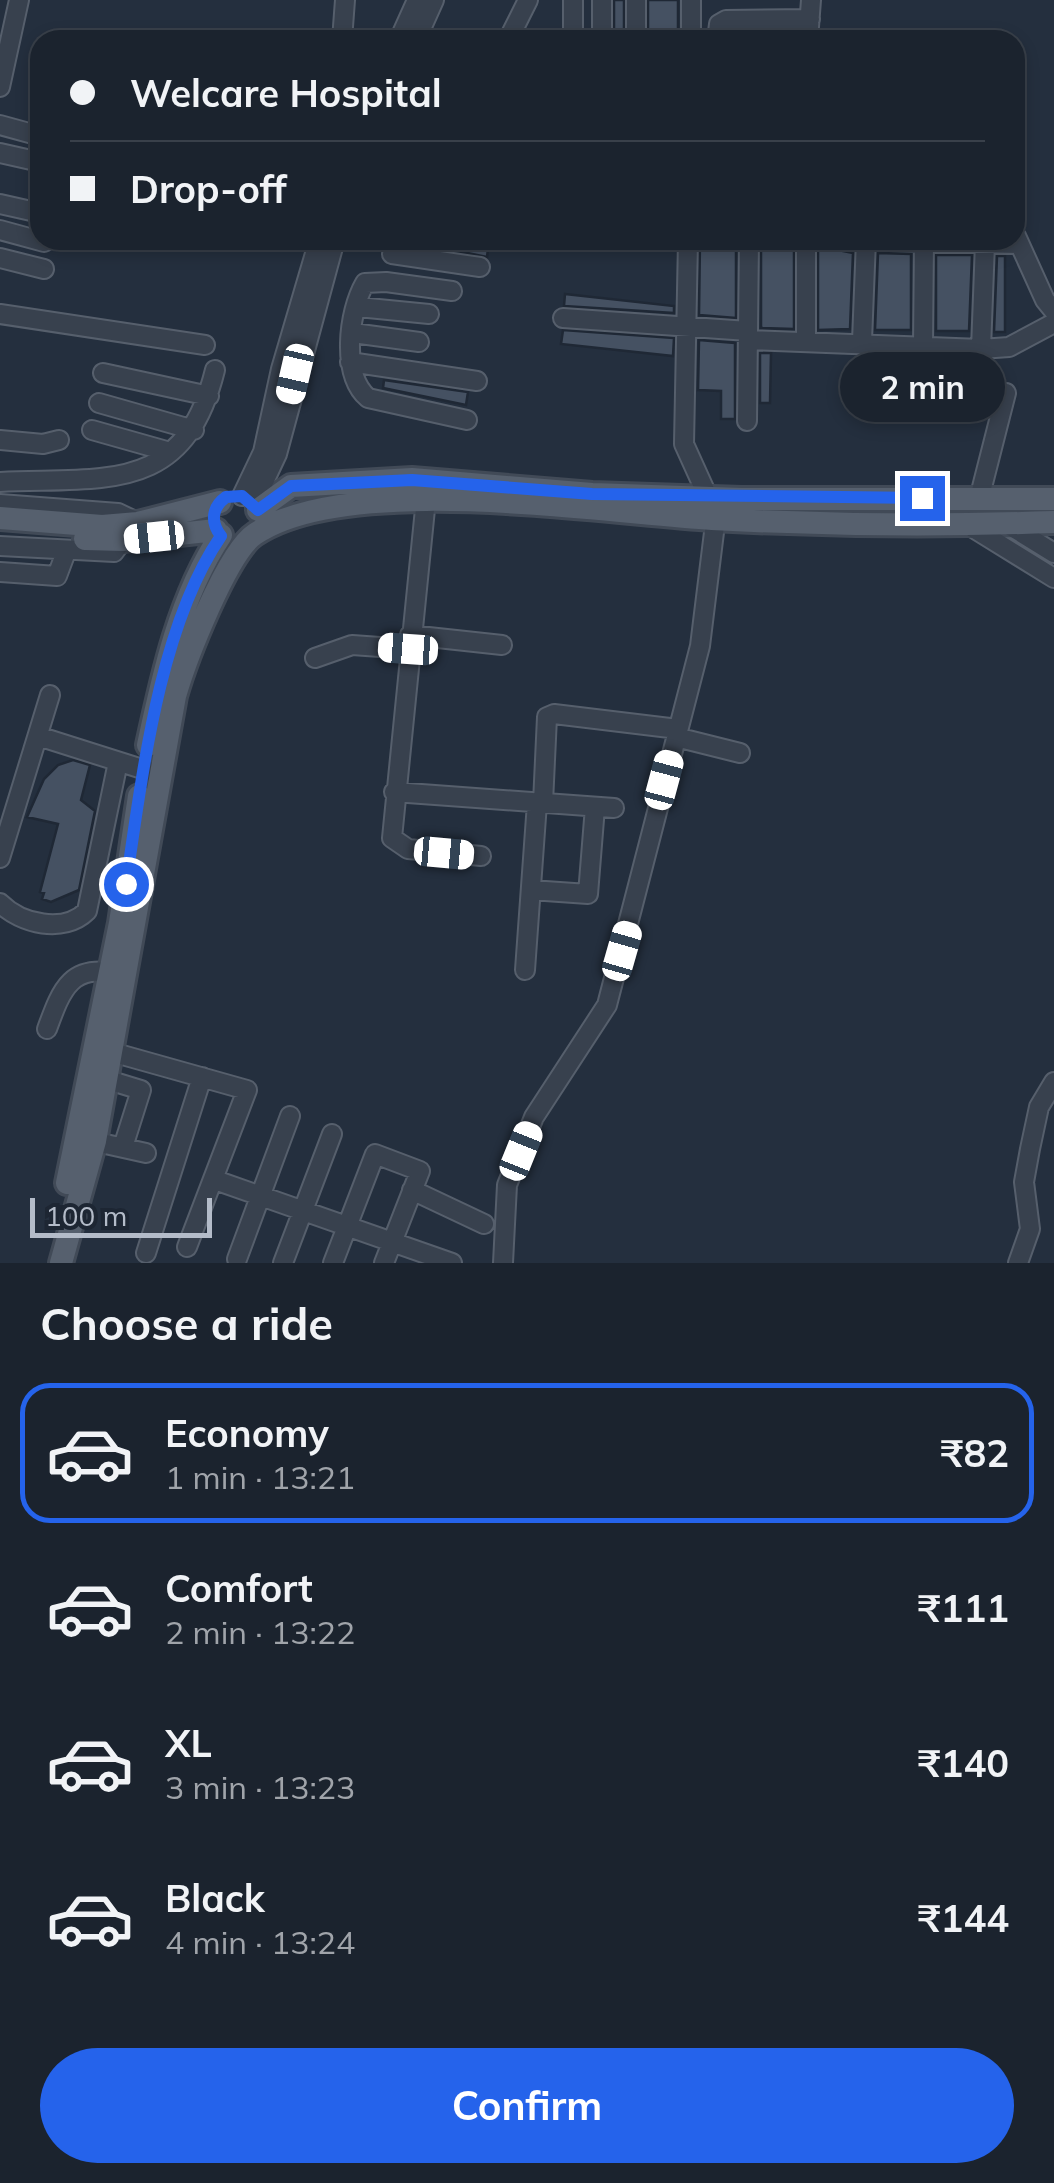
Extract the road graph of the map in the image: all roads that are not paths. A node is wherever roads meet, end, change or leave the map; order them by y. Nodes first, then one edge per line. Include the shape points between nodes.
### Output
1 (19, 0) edge
2 (344, 0) edge
3 (418, 0) edge
4 (434, 0) edge
5 (528, 0) edge
6 (573, 0) edge
7 (602, 0) edge
8 (636, 0) edge
9 (692, 0) edge
10 (810, 10) edge
11 (751, 20) junction
12 (342, 30) edge
13 (404, 30) edge
14 (420, 30) edge
15 (513, 30) edge
16 (573, 30) edge
17 (602, 30) edge
18 (636, 30) edge
19 (691, 30) edge
20 (718, 30) edge
21 (750, 30) edge
22 (0, 87) edge
23 (0, 124) edge
24 (30, 133) edge
25 (0, 153) edge
26 (30, 160) edge
27 (0, 204) edge
28 (30, 211) edge
29 (0, 230) edge
30 (30, 238) edge
31 (316, 250) edge
32 (332, 250) edge
33 (392, 250) edge
34 (407, 250) edge
35 (688, 250) edge
36 (749, 250) edge
37 (806, 250) edge
38 (866, 250) edge
39 (924, 250) edge
40 (985, 250) edge
41 (1022, 250) edge
42 (0, 258) edge
43 (480, 266) dead end
44 (44, 269) dead end
45 (386, 282) junction
46 (452, 290) dead end
47 (358, 307) junction
48 (1054, 311) edge
49 (0, 314) edge
50 (429, 314) dead end
51 (563, 318) dead end
52 (1054, 323) edge
53 (684, 330) junction
54 (353, 333) junction
55 (748, 336) junction
56 (806, 341) junction
57 (862, 341) junction
58 (419, 342) dead end
59 (205, 345) dead end
60 (923, 346) junction
61 (981, 349) junction
62 (350, 362) junction
63 (215, 370) dead end
64 (103, 373) dead end
65 (477, 381) dead end
66 (1006, 392) dead end
67 (209, 396) junction
68 (99, 403) dead end
69 (467, 420) dead end
70 (748, 422) dead end
71 (92, 430) dead end
72 (194, 430) junction
73 (0, 440) edge
74 (59, 440) dead end
75 (170, 452) junction
76 (0, 482) edge
77 (426, 499) junction
78 (979, 499) junction
79 (1054, 499) edge
80 (950, 501) junction
81 (243, 503) junction
82 (0, 504) edge
83 (714, 505) junction
84 (0, 518) edge
85 (1054, 522) edge
86 (1007, 524) junction
87 (968, 526) junction
88 (0, 530) edge
89 (131, 532) junction
90 (99, 533) junction
91 (218, 533) junction
92 (251, 536) junction
93 (0, 546) edge
94 (66, 552) junction
95 (1054, 554) edge
96 (0, 572) edge
97 (1054, 578) edge
98 (409, 642) junction
99 (502, 645) dead end
100 (315, 658) dead end
101 (50, 695) dead end
102 (677, 733) junction
103 (38, 736) junction
104 (740, 752) dead end
105 (118, 762) junction
106 (150, 772) junction
107 (394, 792) junction
108 (540, 803) junction
109 (481, 856) dead end
110 (0, 858) edge
111 (531, 890) junction
112 (0, 903) edge
113 (524, 970) dead end
114 (117, 974) junction
115 (47, 1029) dead end
116 (102, 1049) junction
117 (202, 1077) junction
118 (105, 1079) junction
119 (1054, 1082) edge
120 (290, 1116) dead end
121 (332, 1134) dead end
122 (87, 1140) junction
123 (123, 1147) junction
124 (146, 1153) dead end
125 (215, 1180) junction
126 (412, 1190) junction
127 (260, 1196) junction
128 (302, 1210) junction
129 (484, 1224) dead end
130 (347, 1226) junction
131 (392, 1242) junction
132 (187, 1247) dead end
133 (146, 1253) dead end
134 (237, 1259) dead end
135 (444, 1262) edge
136 (45, 1263) edge
137 (61, 1263) edge
138 (283, 1263) edge
139 (333, 1263) edge
140 (384, 1263) edge
141 (503, 1263) edge
142 (1018, 1263) edge

1 - 22 street
2 - 12 street
3 - 13 street
4 - 14 street
5 - 15 street
6 - 16 street
7 - 17 street
8 - 18 street
9 - 19 street
10 - 11 street
11 - 20 street via 726,20
11 - 21 street
23 - 24 street
25 - 26 street
27 - 28 street
29 - 30 street
31 - 81 street via 263,452
32 - 81 street via 276,454
33 - 45 street
34 - 43 street
35 - 53 street
36 - 55 street
37 - 56 street
38 - 57 street
39 - 60 street
40 - 61 street
41 - 48 street
42 - 44 street
45 - 46 street
45 - 47 street via 365,284
47 - 50 street
47 - 54 street
49 - 59 street
51 - 53 street
52 - 61 street via 1009,347
53 - 55 street
53 - 83 street via 684,444
54 - 58 street
54 - 62 street
55 - 56 street
55 - 70 street
56 - 57 street
57 - 60 street
60 - 61 street
62 - 65 street
62 - 69 street via 355,387 368,398
63 - 67 street
64 - 67 street
66 - 78 street
67 - 72 street
68 - 72 street
71 - 75 street
72 - 75 street
73 - 74 street
75 - 76 street via 116,477
77 - 83 main road
77 - 92 main road via 320,507
77 - 98 street
78 - 79 main road
78 - 80 main road
80 - 83 main road
80 - 87 street
81 - 83 main road via 291,486 432,480
81 - 89 main road
81 - 91 main road via 214,510
81 - 92 main road via 258,524
82 - 89 street via 118,513
83 - 87 main road
83 - 102 street via 700,646
84 - 90 main road
85 - 86 main road
86 - 87 main road
86 - 95 street
87 - 97 street
88 - 90 main road
89 - 90 main road
89 - 91 main road
89 - 94 street via 114,552
91 - 92 main road via 232,541
91 - 106 main road via 184,613
92 - 106 main road via 184,666
93 - 94 street
94 - 96 street via 57,576
98 - 99 street
98 - 100 street via 352,645
98 - 107 street
101 - 103 street
102 - 104 street
102 - 108 street via 547,717
102 - 141 street via 607,1005 534,1117 508,1186
103 - 105 street
103 - 110 street
105 - 106 street
105 - 112 street via 87,911 50,924 26,920
106 - 114 main road
107 - 108 street
107 - 109 street via 390,826 396,844
108 - 111 street
108 - 111 street via 604,808 588,894
111 - 113 street
114 - 115 street via 88,970 70,982
114 - 116 main road
116 - 117 street
116 - 118 main road
116 - 122 main road
117 - 125 street via 247,1090
117 - 133 street
118 - 122 main road
118 - 123 street via 141,1090
119 - 142 street via 1039,1107 1030,1149 1024,1182 1030,1230
120 - 127 street
121 - 128 street
122 - 123 street
122 - 136 main road
122 - 137 main road
123 - 124 street
125 - 127 street
125 - 132 street
126 - 129 street
126 - 130 street via 420,1171 375,1154
126 - 131 street
127 - 128 street
127 - 134 street
128 - 130 street
128 - 138 street
130 - 131 street
130 - 139 street
131 - 135 street
131 - 140 street

